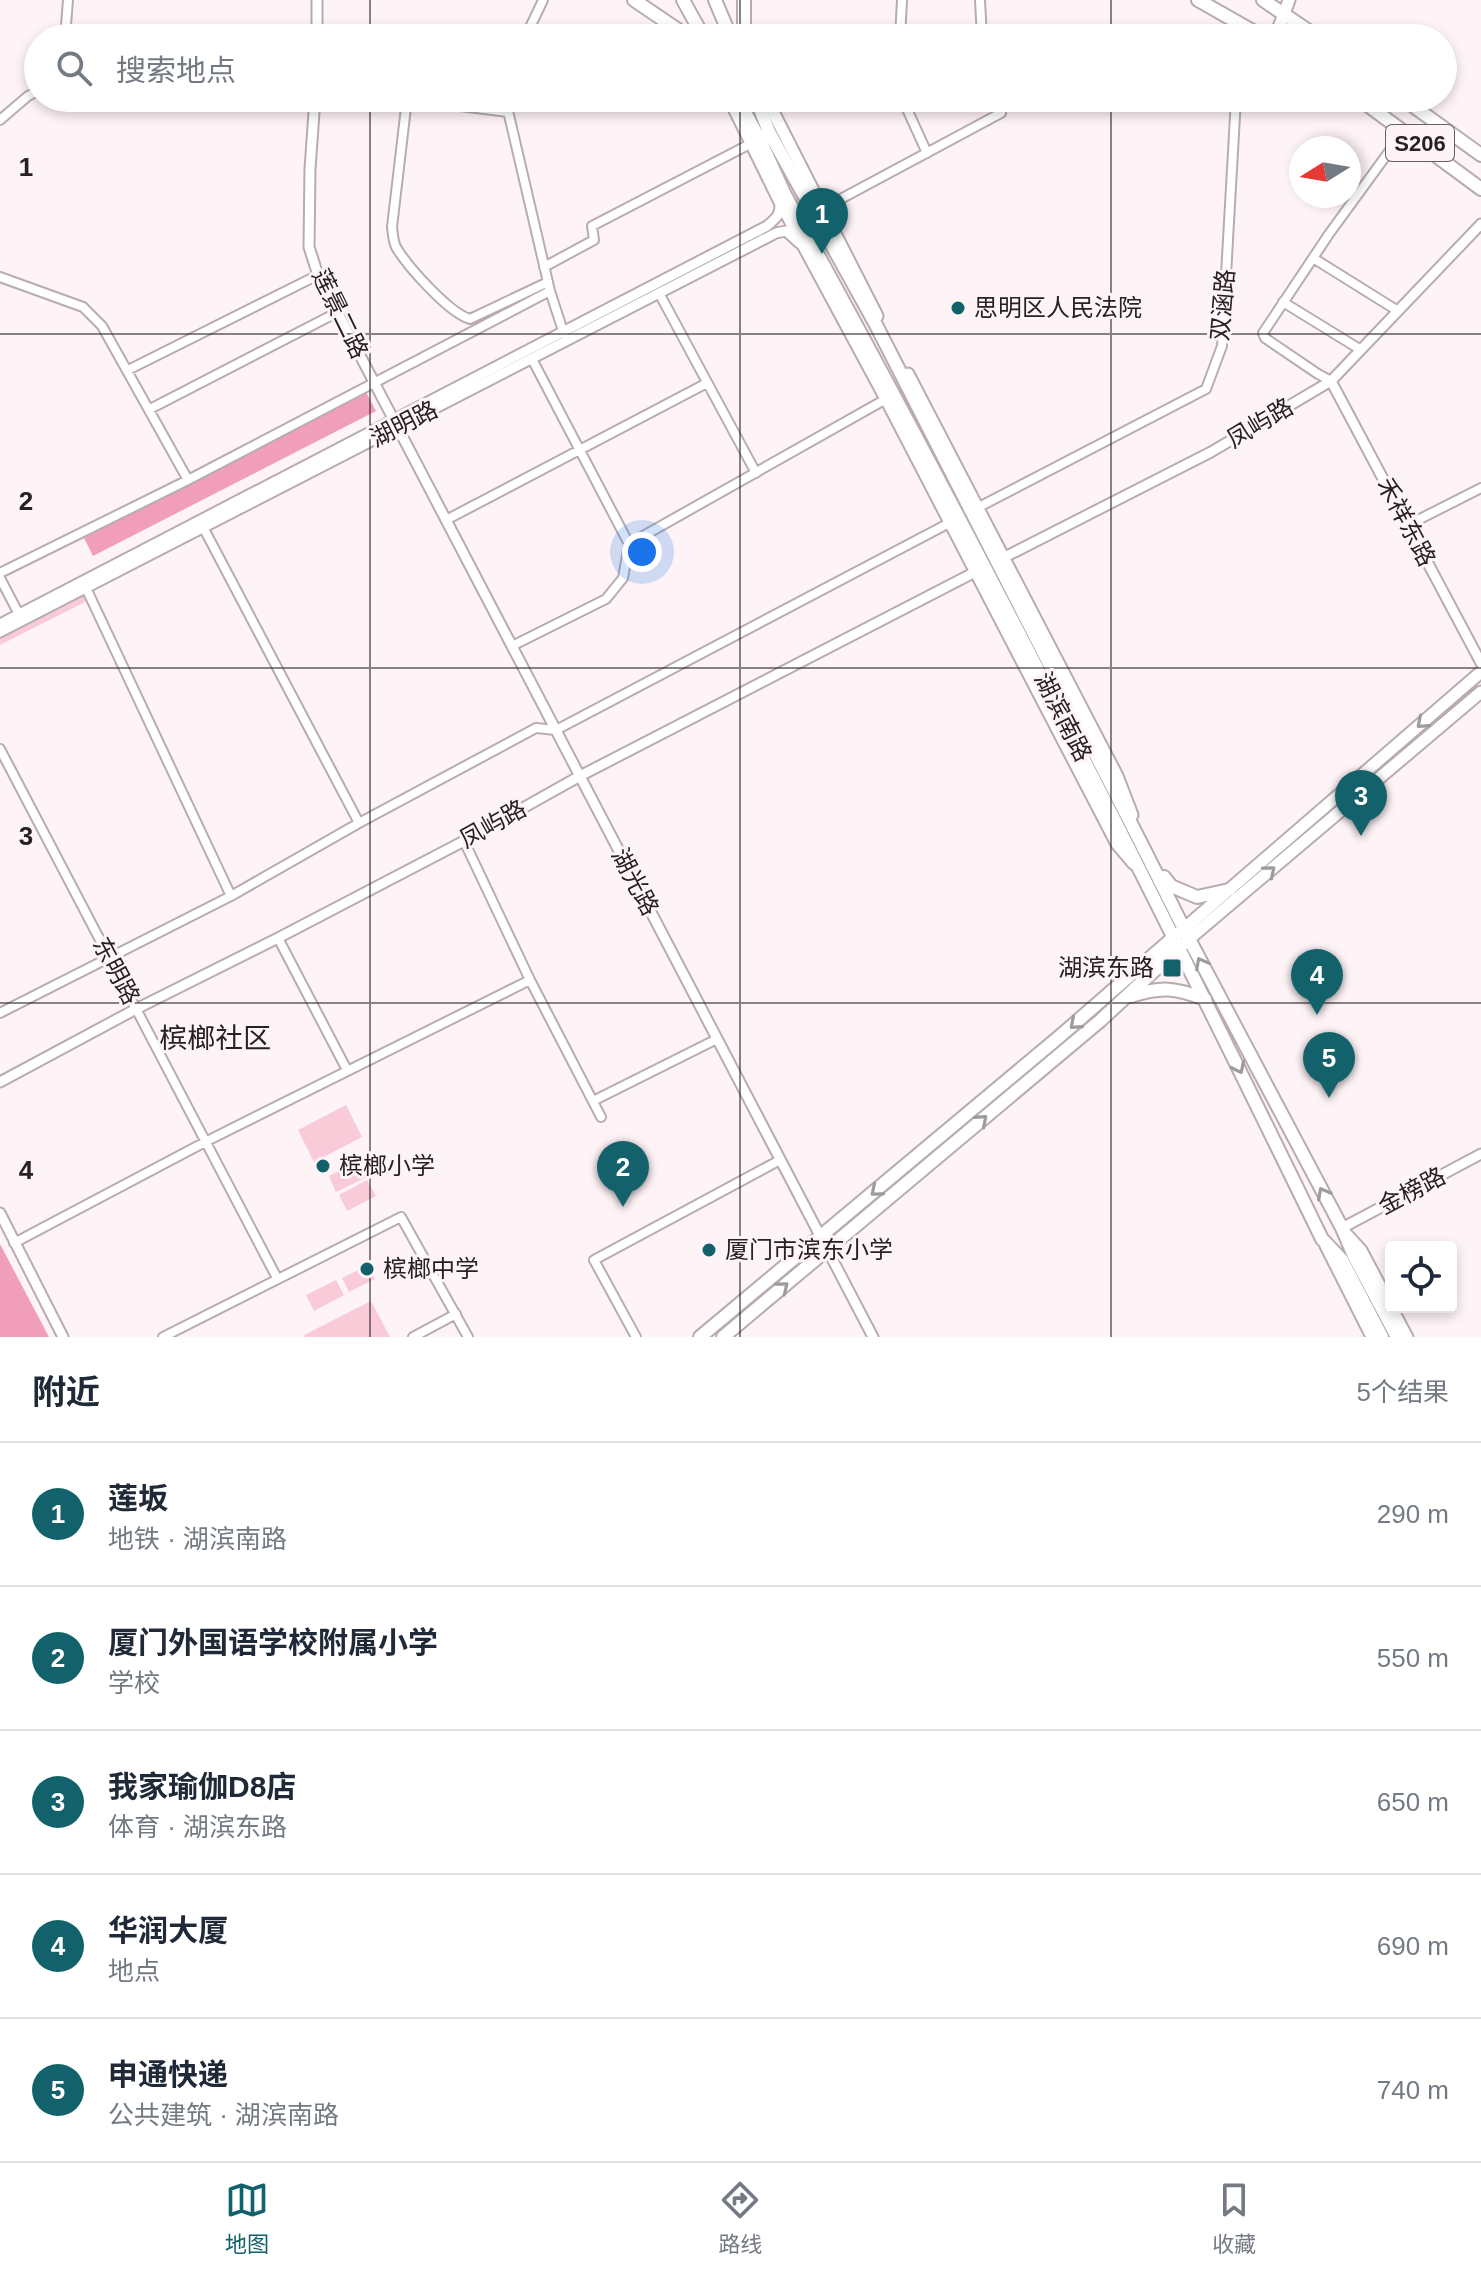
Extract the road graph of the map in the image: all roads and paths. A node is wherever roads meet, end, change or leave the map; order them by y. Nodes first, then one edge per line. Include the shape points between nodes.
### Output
1 (68, 0) edge
2 (317, 0) edge
3 (543, 0) edge
4 (634, 0) edge
5 (683, 0) edge
6 (715, 0) edge
7 (744, 0) edge
8 (902, 0) edge
9 (980, 0) edge
10 (1198, 0) edge
11 (1263, 0) edge
12 (1289, 0) edge
13 (1281, 7) edge
14 (66, 24) edge
15 (317, 24) edge
16 (532, 24) edge
17 (679, 24) edge
18 (694, 24) edge
19 (725, 24) edge
20 (744, 24) edge
21 (901, 24) edge
22 (981, 24) edge
23 (1231, 24) edge
24 (1302, 24) edge
25 (24, 99) edge
26 (314, 112) edge
27 (405, 112) edge
28 (508, 112) edge
29 (735, 112) edge
30 (745, 112) edge
31 (761, 112) edge
32 (773, 112) edge
33 (908, 112) edge
34 (1001, 112) edge
35 (1235, 112) edge
36 (1378, 112) edge
37 (1421, 112) edge
38 (0, 120) edge
39 (1404, 131) junction
40 (750, 144) junction
41 (927, 153) junction
42 (1481, 155) edge
43 (1481, 189) edge
44 (780, 202) junction
45 (822, 209) junction
46 (1481, 224) edge
47 (804, 248) junction
48 (1313, 258) junction
49 (544, 267) junction
50 (318, 275) junction
51 (0, 277) edge
52 (549, 287) junction
53 (659, 293) junction
54 (1283, 302) junction
55 (1398, 311) junction
56 (338, 312) junction
57 (564, 334) junction
58 (1361, 350) junction
59 (532, 359) junction
60 (128, 370) junction
61 (1331, 381) junction
62 (374, 382) junction
63 (707, 383) junction
64 (886, 399) junction
65 (150, 409) junction
66 (396, 424) junction
67 (580, 450) junction
68 (756, 473) junction
69 (188, 480) junction
70 (1481, 488) edge
71 (964, 515) junction
72 (446, 520) junction
73 (1408, 525) junction
74 (203, 527) junction
75 (629, 544) junction
76 (990, 565) junction
77 (0, 576) edge
78 (86, 588) junction
79 (20, 618) junction
80 (0, 624) edge
81 (0, 632) edge
82 (512, 646) junction
83 (1481, 663) edge
84 (1481, 672) edge
85 (1481, 692) edge
86 (556, 730) junction
87 (0, 749) edge
88 (580, 776) junction
89 (359, 823) junction
90 (464, 841) junction
91 (1144, 849) junction
92 (1229, 890) junction
93 (231, 896) junction
94 (278, 938) junction
95 (1181, 938) junction
96 (109, 958) junction
97 (530, 980) junction
98 (1205, 999) junction
99 (136, 1009) junction
100 (0, 1013) edge
101 (1101, 1020) junction
102 (717, 1039) junction
103 (347, 1070) junction
104 (0, 1082) edge
105 (593, 1101) junction
106 (601, 1117) dead end
107 (207, 1141) junction
108 (1481, 1154) edge
109 (780, 1160) junction
110 (0, 1213) edge
111 (1342, 1228) junction
112 (820, 1237) junction
113 (1322, 1239) junction
114 (14, 1243) junction
115 (828, 1251) junction
116 (277, 1278) junction
117 (1385, 1293) edge
118 (1396, 1313) edge
119 (456, 1314) junction
120 (63, 1337) edge
121 (163, 1337) edge
122 (413, 1337) edge
123 (468, 1337) edge
124 (636, 1337) edge
125 (700, 1337) edge
126 (723, 1337) edge
127 (873, 1337) edge
128 (1371, 1337) edge
129 (1382, 1337) edge
130 (1397, 1337) edge
131 (1408, 1337) edge

1 - 14 street
2 - 15 street
3 - 16 street
4 - 17 main road
5 - 18 main road
6 - 19 main road
7 - 20 main road
8 - 21 street
9 - 22 street
10 - 23 main road
11 - 13 main road
12 - 13 main road
13 - 24 main road
25 - 38 street
26 - 50 street, 莲景二路 via 309,247
27 - 52 street via 392,227 395,244 414,272 459,316 470,319
28 - 49 street
29 - 40 main road
30 - 71 main road, 湖滨南路 via 785,195
31 - 71 main road, 湖滨南路 via 875,323
32 - 45 main road, 湖滨南路
33 - 41 street
34 - 41 street
35 - 71 street, 双涵路 via 1222,346 1206,389
36 - 39 main road, S206
37 - 42 main road, S206
39 - 43 main road, S206
39 - 48 street
40 - 44 main road
40 - 49 street via 592,226 594,240
41 - 45 street
44 - 47 main road
44 - 57 street, 湖明路 via 778,218 767,226
45 - 71 main road, 湖滨南路
46 - 55 street, 凤屿路
47 - 53 street, 湖明路 via 786,231 776,233
47 - 64 main road
48 - 54 street
48 - 55 street
49 - 52 street
50 - 56 street, 莲景二路
50 - 60 street
51 - 60 street via 83,307 102,326
52 - 57 street
52 - 62 street
53 - 59 street, 湖明路
53 - 63 street
54 - 58 street
54 - 61 street via 1263,333 1265,338
55 - 58 street, 凤屿路
56 - 62 street, 莲景二路
56 - 65 street
57 - 66 street, 湖明路
58 - 61 street, 凤屿路
59 - 66 street, 湖明路
59 - 67 street
60 - 65 street
61 - 73 street, 禾祥东路
61 - 76 street, 凤屿路 via 1211,452
62 - 66 street, 莲景二路
62 - 69 street
63 - 67 street
63 - 68 street
64 - 68 street
64 - 71 main road
65 - 69 street
66 - 72 street, 湖光路
66 - 74 street, 湖明路
66 - 79 street, 湖明路
67 - 72 street
67 - 75 street
68 - 75 street
69 - 77 street
70 - 73 street
71 - 76 main road, 湖滨南路
71 - 76 main road, 湖滨南路
71 - 86 street, 双涵路
72 - 82 street, 湖光路
73 - 83 street, 禾祥东路
74 - 78 street, 湖明路
74 - 89 street
75 - 82 street via 623,578 606,599
76 - 88 street, 凤屿路
76 - 91 main road, 湖滨南路
76 - 95 main road, 湖滨南路 via 1145,878
77 - 79 street
78 - 79 street, 湖明路
78 - 93 street
79 - 80 street, 湖明路
79 - 81 street, 湖明路
82 - 86 street, 湖光路
84 -> 92 main road
95 -> 85 main road
86 - 88 street, 湖光路
86 - 89 street, 双涵路 via 536,728
87 - 96 street, 东明路
88 - 90 street, 凤屿路
88 - 102 street, 湖光路
89 - 93 street, 双涵路
90 - 94 street, 凤屿路
90 - 97 street
91 - 92 main road via 1171,886 1197,897
91 - 95 main road, 湖滨南路
92 - 95 main road
93 - 96 street, 双涵路
94 - 99 street, 凤屿路
94 - 103 street
95 - 98 main road, 湖滨南路
95 - 101 main road
111 -> 95 main road, 湖滨南路
95 -> 112 main road
96 - 99 street, 东明路
96 - 100 street, 双涵路
97 - 103 street
97 - 105 street
98 - 101 main road via 1178,989 1150,990 1128,997
98 -> 113 main road, 湖滨南路
99 - 104 street, 凤屿路
99 - 107 street, 东明路
115 -> 101 main road
102 - 105 street
102 - 109 street, 湖光路
103 - 107 street
105 - 106 street
107 - 114 street
107 - 116 street, 东明路
108 - 111 street, 金榜路
109 - 112 street, 湖光路
109 - 124 street via 594,1260
110 - 114 street
111 - 117 street via 1362,1250
111 - 130 main road, 湖滨南路
112 - 115 street, 湖光路
112 - 125 main road
113 - 128 street
113 - 129 main road, 湖滨南路 via 1342,1260
114 - 120 street
126 -> 115 main road
115 - 127 street, 湖光路
116 - 119 street via 401,1217
116 - 121 street
118 - 131 street
119 - 122 street
119 - 123 street

